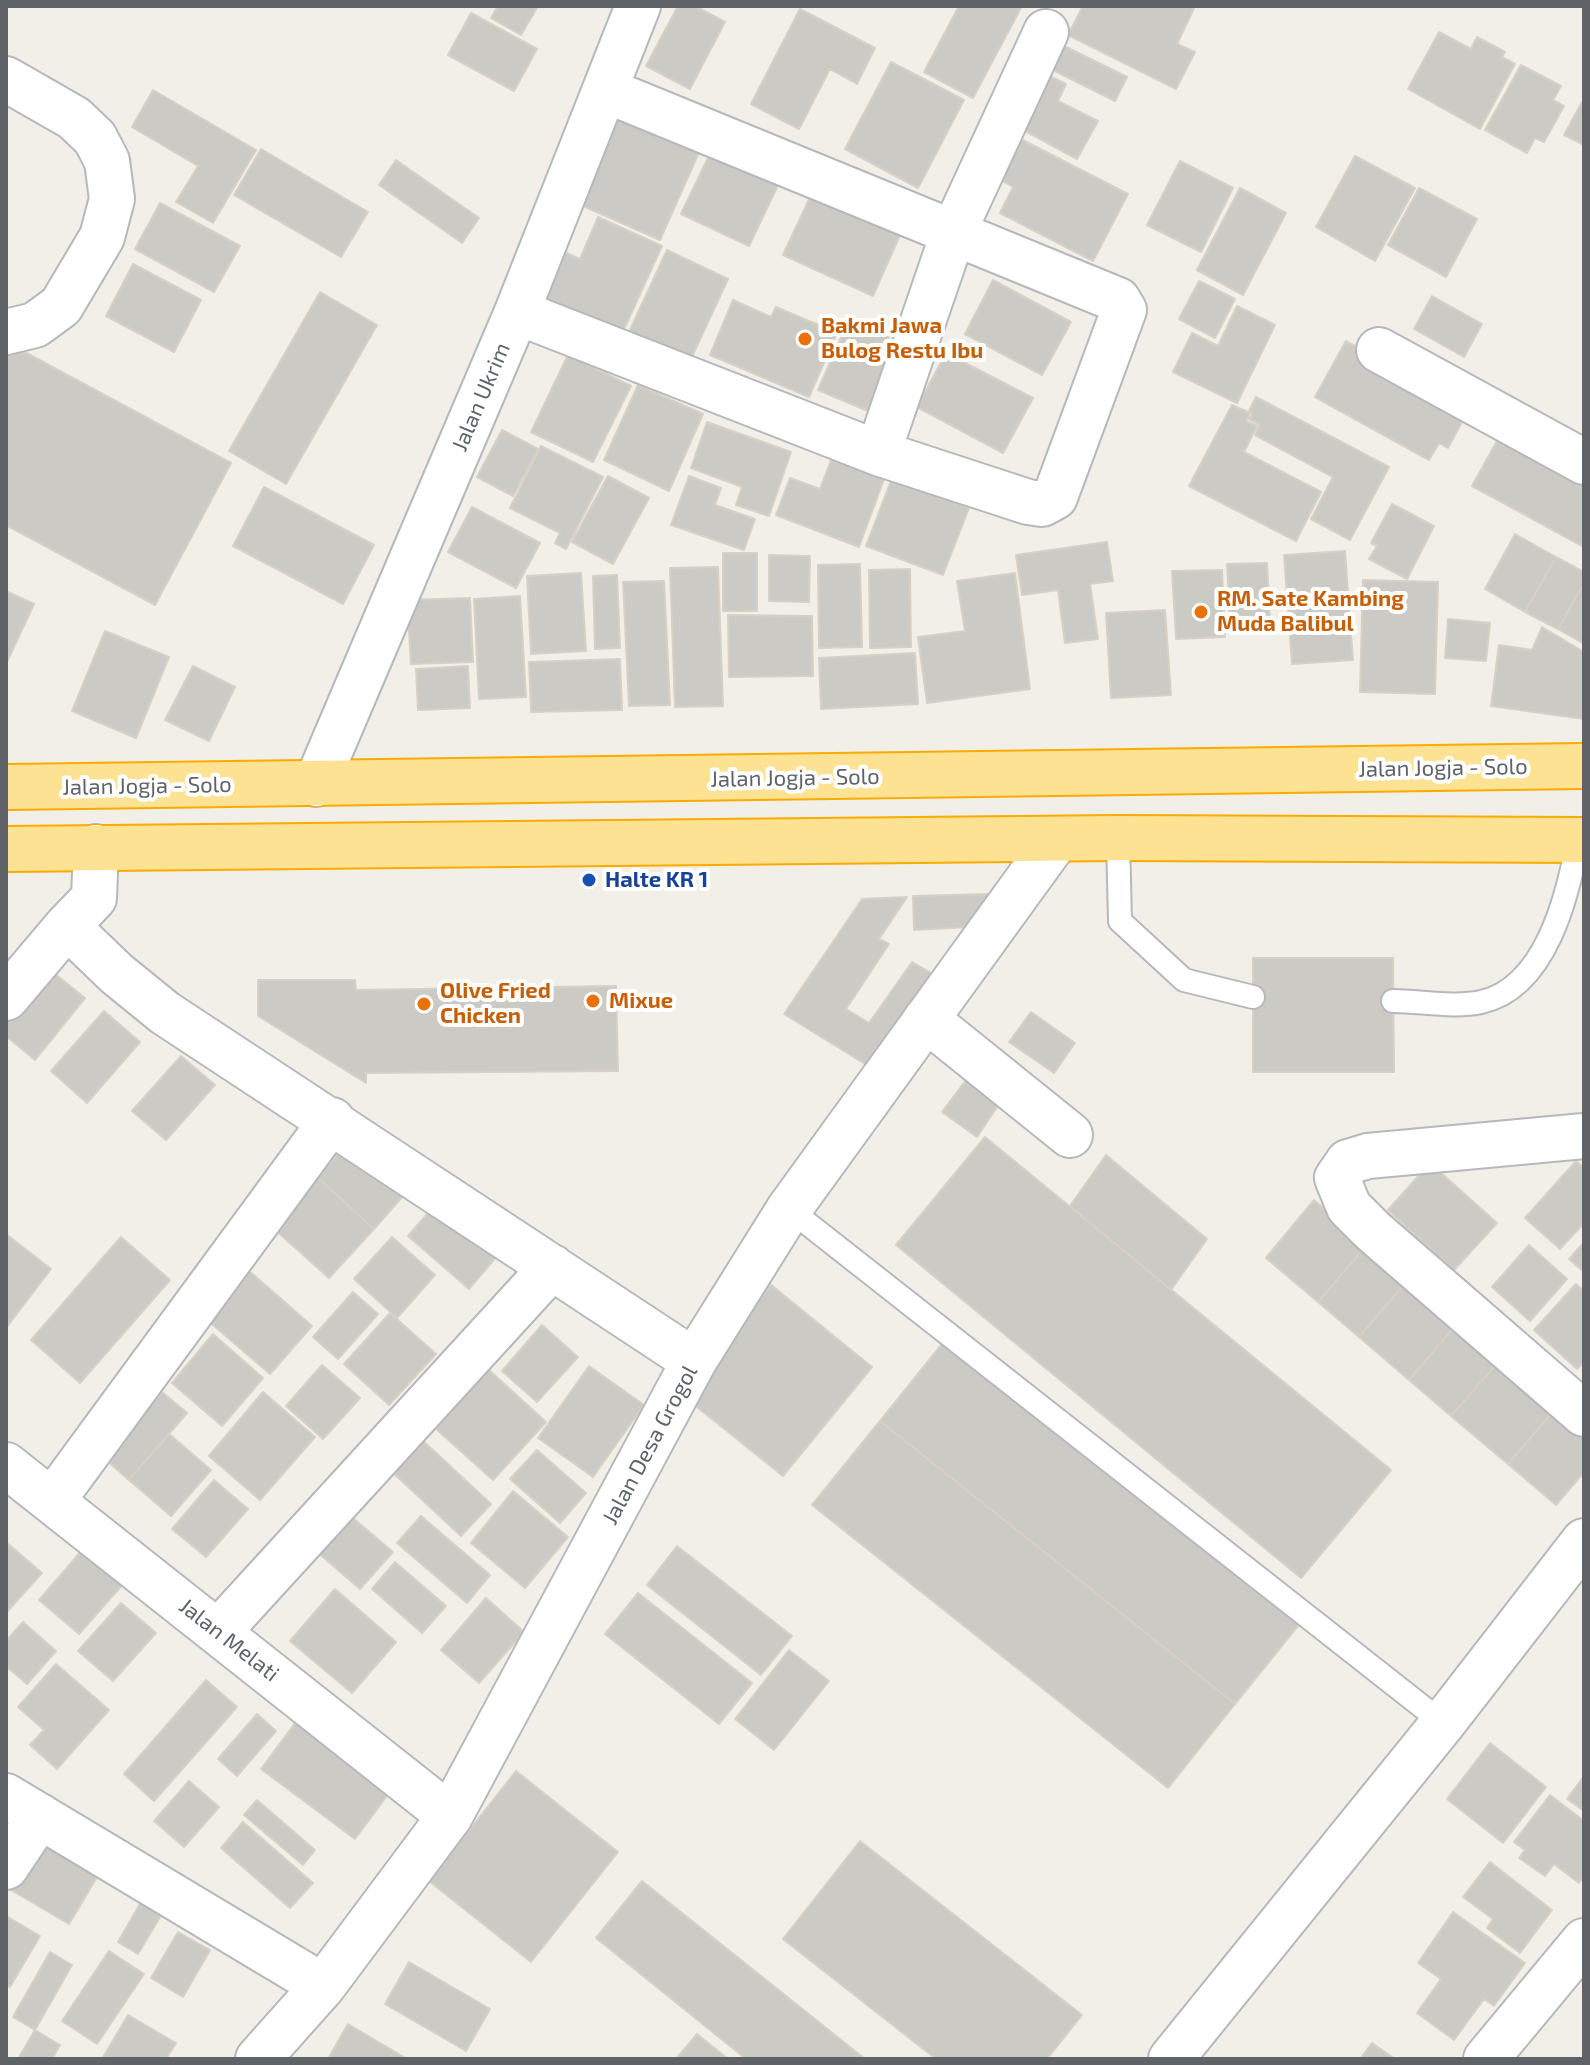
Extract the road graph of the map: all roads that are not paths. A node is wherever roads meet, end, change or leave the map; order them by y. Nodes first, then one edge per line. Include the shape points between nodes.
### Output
1 (636, 7) edge
2 (1046, 32) dead end
3 (6, 79) edge
4 (605, 90) junction
5 (954, 231) junction
6 (517, 312) junction
7 (6, 332) edge
8 (1379, 350) dead end
9 (878, 453) junction
10 (1584, 462) edge
11 (1584, 766) edge
12 (316, 784) junction
13 (6, 787) edge
14 (1118, 838) junction
15 (1057, 839) junction
16 (1581, 840) edge
17 (96, 847) junction
18 (6, 849) edge
19 (67, 926) junction
20 (1253, 997) dead end
21 (6, 998) edge
22 (1393, 1001) dead end
23 (926, 1019) junction
24 (332, 1120) junction
25 (1070, 1135) dead end
26 (1584, 1136) edge
27 (789, 1209) junction
28 (552, 1267) junction
29 (694, 1361) junction
30 (1584, 1414) edge
31 (6, 1465) edge
32 (53, 1500) junction
33 (1584, 1541) edge
34 (218, 1632) junction
35 (1443, 1723) junction
36 (23, 1806) edge
37 (450, 1816) junction
38 (6, 1867) edge
39 (1577, 1958) edge
40 (323, 1986) junction
41 (258, 2059) edge
42 (1171, 2059) edge
43 (1486, 2059) edge

1 - 4 street, Jalan Ukrim
2 - 5 street
3 - 7 street via 74,118 95,138 107,161 112,199 102,237 61,306 35,325
4 - 5 street
4 - 6 street, Jalan Ukrim
5 - 9 street
5 - 9 street via 1118,300 1124,310 1114,340 1055,497 1042,504
6 - 9 street
6 - 12 street, Jalan Ukrim
8 - 10 street
11 - 12 highway, Jalan Jogja - Solo
12 - 13 highway, Jalan Jogja - Solo
14 - 15 highway
14 - 16 highway
14 - 20 lane via 1120,921 1184,980
15 - 17 highway
15 - 23 street, Jalan Desa Grogol
16 - 22 lane via 1566,903 1520,982 1481,1002
17 - 18 highway
17 - 19 street via 94,898
19 - 21 street
19 - 24 street via 165,1013
23 - 25 street
23 - 27 street, Jalan Desa Grogol
24 - 28 street
24 - 32 street
26 - 30 street via 1368,1156 1348,1162 1337,1178 1349,1207 1373,1231
27 - 29 street, Jalan Desa Grogol
27 - 35 lane
28 - 29 street
28 - 34 street
29 - 37 street, Jalan Desa Grogol
31 - 32 street, Jalan Melati
32 - 34 street, Jalan Melati
33 - 35 street
34 - 37 street, Jalan Melati
35 - 42 street
36 - 38 street
36 - 40 street
37 - 40 street, Jalan Desa Grogol
39 - 43 street
40 - 41 street, Jalan Desa Grogol

